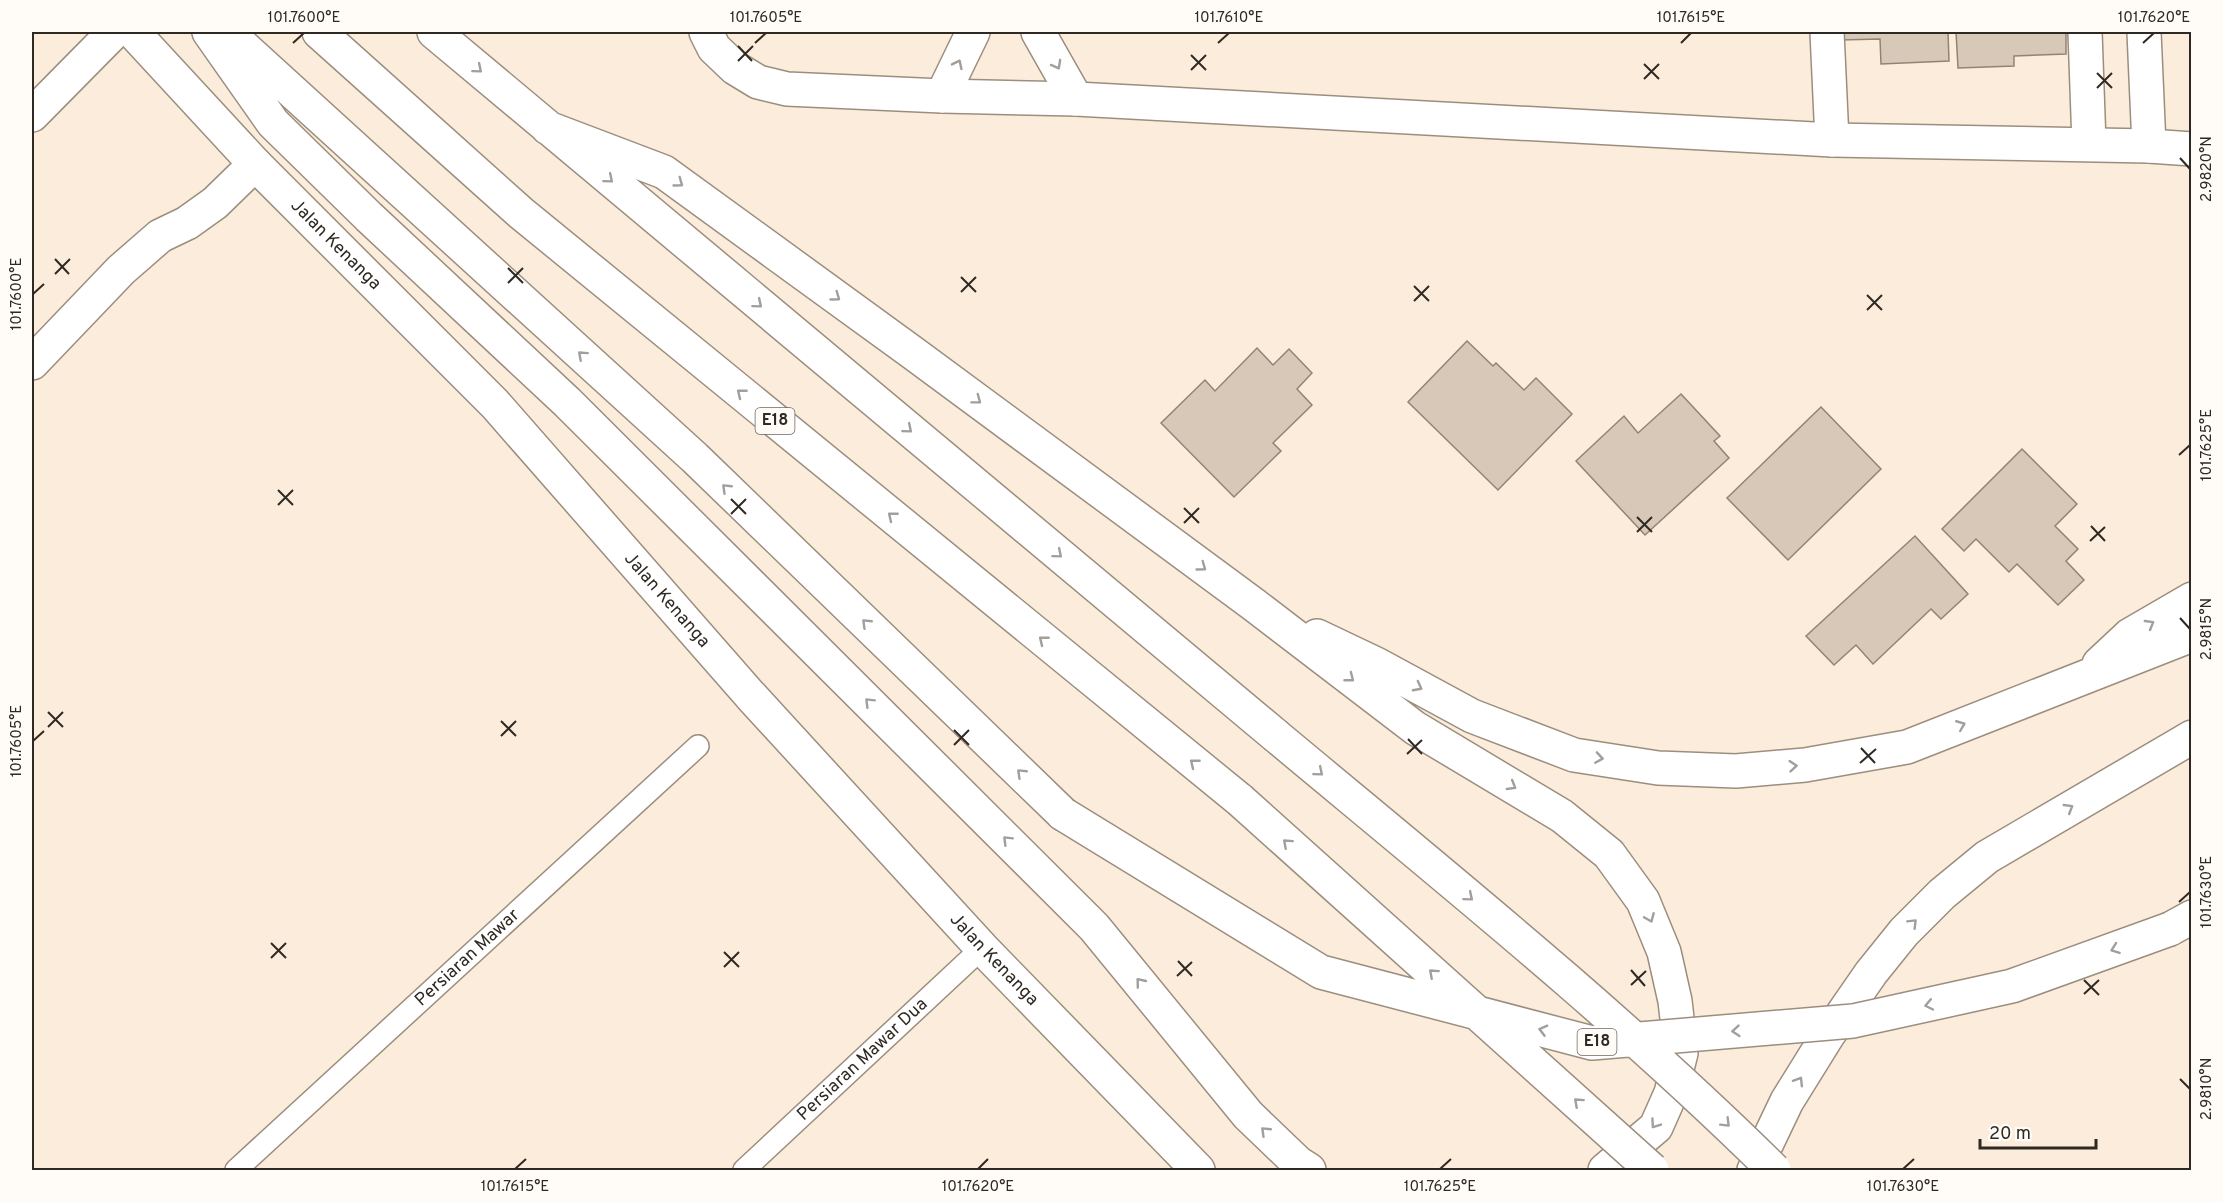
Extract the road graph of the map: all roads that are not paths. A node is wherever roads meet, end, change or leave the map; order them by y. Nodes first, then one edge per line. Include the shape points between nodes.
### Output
1 (114, 32) edge
2 (133, 32) edge
3 (209, 32) edge
4 (227, 32) edge
5 (319, 32) edge
6 (434, 32) edge
7 (706, 32) edge
8 (973, 32) edge
9 (1038, 32) edge
10 (1827, 32) edge
11 (2085, 32) edge
12 (2144, 32) edge
13 (942, 96) junction
14 (1076, 99) junction
15 (32, 115) edge
16 (548, 128) junction
17 (1832, 141) junction
18 (2089, 144) junction
19 (2150, 146) junction
20 (2192, 149) edge
21 (255, 164) junction
22 (32, 363) edge
23 (2192, 599) edge
24 (1253, 604) junction
25 (2192, 635) edge
26 (2089, 674) junction
27 (2192, 737) edge
28 (698, 746) dead end
29 (2181, 923) edge
30 (982, 948) junction
31 (1304, 1168) edge
32 (236, 1170) edge
33 (744, 1170) edge
34 (1197, 1170) edge
35 (1605, 1170) edge
36 (1652, 1170) edge
37 (1754, 1170) edge
38 (1774, 1170) edge

1 - 15 main road
2 - 21 main road, Jalan Kenanga
31 -> 3 main road via 1248,1115 1086,918 567,402 273,123
29 -> 4 main road, E18, bridge via 2012,986 1853,1021 1592,1043 1321,972 1063,814 695,458
36 -> 5 main road, E18, bridge via 1240,800 521,213
6 -> 16 main road, E18
7 - 13 main road via 714,48 758,82 787,89
13 -> 8 main road
9 -> 14 main road
10 - 17 main road
11 - 18 main road
12 - 19 main road
13 - 14 main road
14 - 17 main road
16 -> 24 main road via 664,172
16 -> 38 main road, E18, bridge via 1496,919 1712,1109
17 - 18 main road
18 - 19 main road
19 - 20 main road
21 - 22 main road via 215,203 152,242
21 - 30 main road, Jalan Kenanga via 495,404 750,695
26 -> 23 main road via 2130,635
24 -> 26 main road via 1472,716 1574,754 1658,768 1736,771 1805,765 1907,747
24 -> 35 main road via 1415,728 1562,816 1609,854 1643,902 1664,952 1681,1053 1671,1093 1656,1126
25 - 26 main road
37 -> 27 main road via 1787,1101 1828,1035 1904,932 1942,894 1987,857
28 - 32 lane, Persiaran Mawar
30 - 33 lane, Persiaran Mawar Dua
30 - 34 main road, Jalan Kenanga

